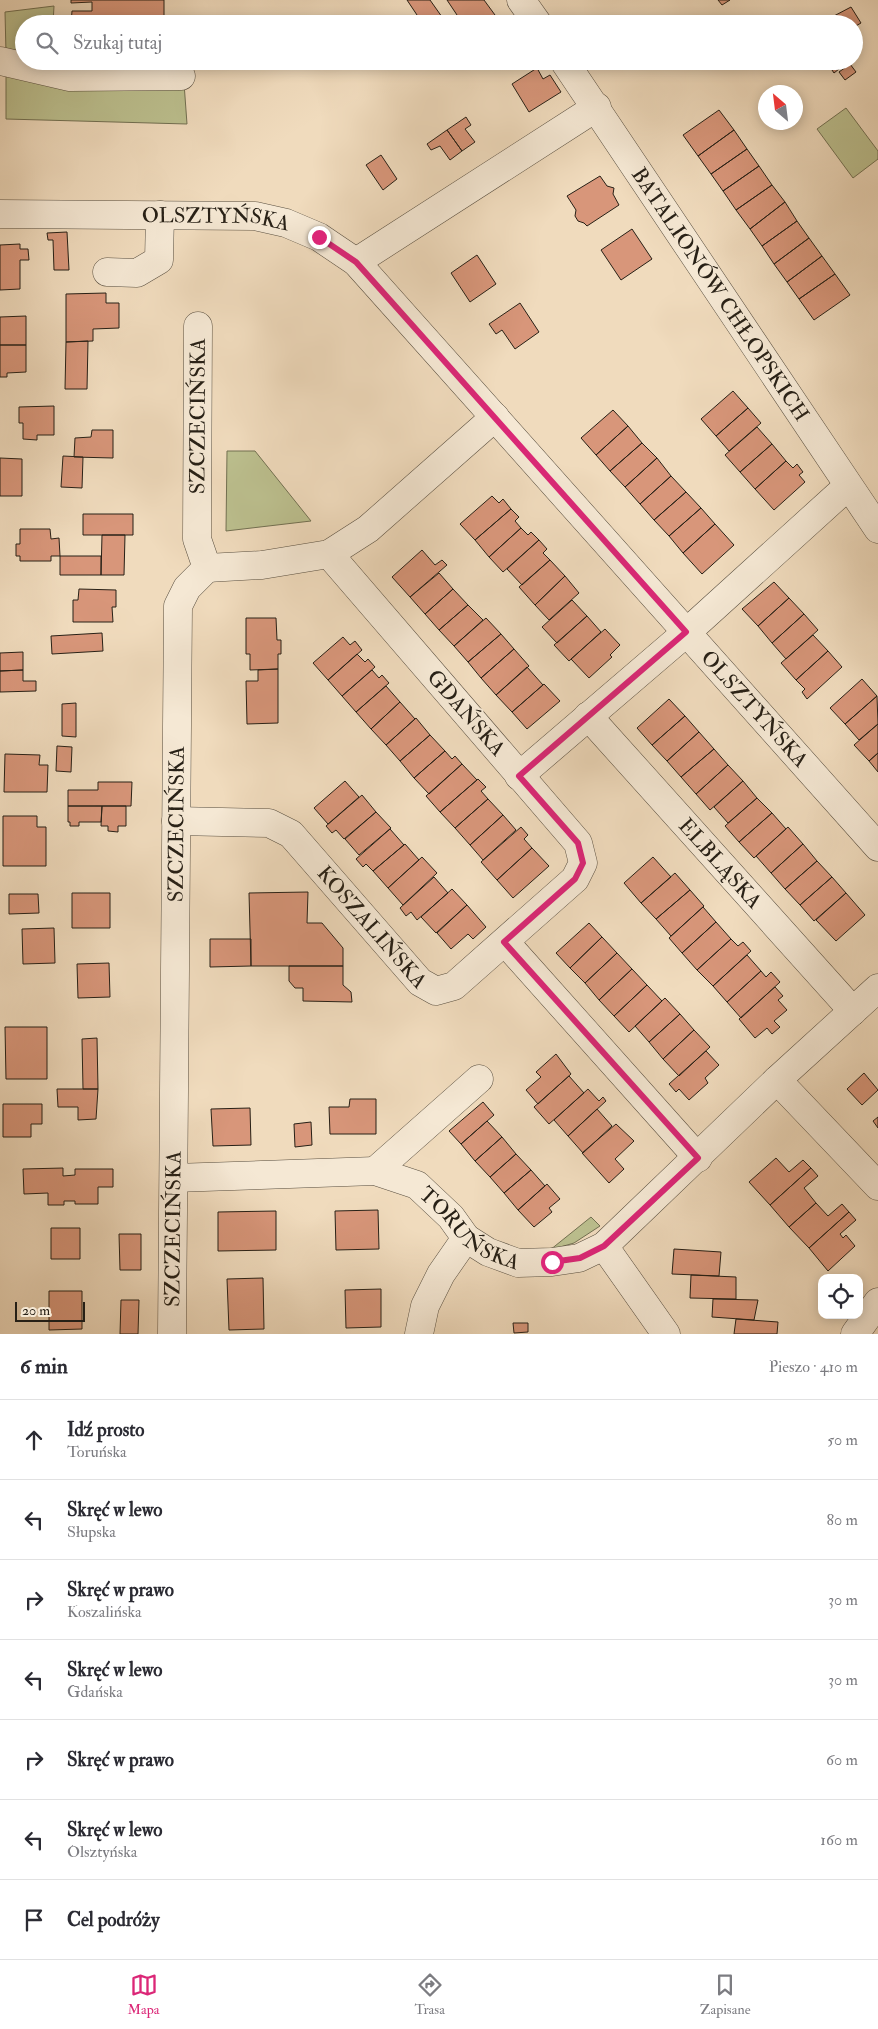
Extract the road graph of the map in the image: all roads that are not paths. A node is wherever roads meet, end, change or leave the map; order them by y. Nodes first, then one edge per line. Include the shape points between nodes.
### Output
1 (521, 0) edge
2 (532, 15) edge
3 (0, 61) edge
4 (15, 64) edge
5 (39, 70) edge
6 (570, 70) edge
7 (181, 76) dead end
8 (597, 107) junction
9 (0, 214) edge
10 (160, 215) junction
11 (356, 262) junction
12 (108, 272) dead end
13 (198, 326) dead end
14 (496, 417) junction
15 (848, 486) junction
16 (878, 528) edge
17 (329, 554) junction
18 (207, 568) junction
19 (686, 632) junction
20 (588, 716) junction
21 (519, 776) junction
22 (176, 821) junction
23 (878, 847) edge
24 (575, 879) joint
25 (504, 942) junction
26 (878, 988) edge
27 (853, 1011) junction
28 (479, 1079) dead end
29 (777, 1080) junction
30 (698, 1158) junction
31 (375, 1171) junction
32 (174, 1178) junction
33 (878, 1186) edge
34 (466, 1238) junction
35 (604, 1246) junction
36 (878, 1302) edge
37 (172, 1334) edge
38 (419, 1334) edge
39 (666, 1334) edge
40 (856, 1334) edge

1 - 2 street
3 - 4 street
5 - 7 street via 70,77
6 - 8 street, BATALIONÓW CHŁOPSKICH
8 - 11 street
8 - 15 street, BATALIONÓW CHŁOPSKICH
9 - 10 street, OLSZTYŃSKA
10 - 11 street, OLSZTYŃSKA via 255,216 286,223 319,237
10 - 12 street via 160,260 137,273
11 - 14 street, OLSZTYŃSKA
13 - 18 street, SZCZECIŃSKA via 197,539
14 - 17 street via 368,529
14 - 19 street, OLSZTYŃSKA
15 - 16 street, BATALIONÓW CHŁOPSKICH
15 - 19 street
17 - 18 street via 271,564
17 - 21 street, GDAŃSKA
18 - 22 street, SZCZECIŃSKA via 187,588 178,606
19 - 20 street
19 - 23 street, OLSZTYŃSKA
20 - 21 street
20 - 27 street, ELBLĄSKA
21 - 24 street, GDAŃSKA via 578,843 583,863
22 - 25 street, KOSZALIŃSKA via 269,823 291,834 420,982 436,991 454,986
22 - 32 street, SZCZECIŃSKA
24 - 25 street, KOSZALIŃSKA
25 - 30 street
26 - 27 street, TORUŃSKA
27 - 29 street, TORUŃSKA
28 - 31 street
29 - 30 street, TORUŃSKA
29 - 33 street
30 - 35 street, TORUŃSKA
31 - 32 street, TORUŃSKA
31 - 34 street, TORUŃSKA via 417,1185 450,1217
32 - 37 street, SZCZECIŃSKA
34 - 35 street, TORUŃSKA via 488,1252 518,1263 580,1258
34 - 38 street via 441,1274 425,1306
35 - 39 street
36 - 40 street

